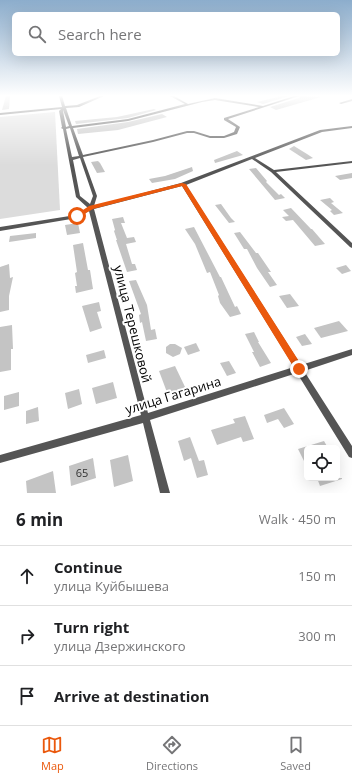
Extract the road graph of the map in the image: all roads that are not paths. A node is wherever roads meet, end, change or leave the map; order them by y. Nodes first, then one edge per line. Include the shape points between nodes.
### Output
1 (62, 119) edge
2 (68, 119) edge
3 (132, 119) edge
4 (225, 119) edge
5 (72, 127) junction
6 (352, 127) edge
7 (63, 128) junction
8 (81, 157) junction
9 (253, 158) junction
10 (70, 159) junction
11 (352, 162) edge
12 (273, 171) junction
13 (183, 184) junction
14 (91, 208) junction
15 (0, 229) edge
16 (351, 244) edge
17 (352, 352) edge
18 (299, 369) junction
19 (145, 418) junction
20 (352, 454) edge
21 (0, 459) edge
22 (165, 493) edge

1 - 7 street, улица Терешковой
2 - 5 street, улица Терешковой
3 - 5 street
4 - 8 street via 238,127 236,133 210,137 187,132
5 - 7 street
5 - 8 street, улица Терешковой
6 - 9 street via 321,131
7 - 10 street, улица Терешковой
8 - 10 street
8 - 14 street, улица Терешковой via 95,196
9 - 12 street
9 - 13 street
10 - 14 street, улица Терешковой via 78,197
11 - 12 street
12 - 16 street
13 - 14 street
13 - 18 street
14 - 15 street via 77,216
14 - 19 street, улица Терешковой
17 - 18 street, улица Гагарина
18 - 19 street, улица Гагарина
18 - 20 street
19 - 21 street, улица Гагарина
19 - 22 street, улица Терешковой

